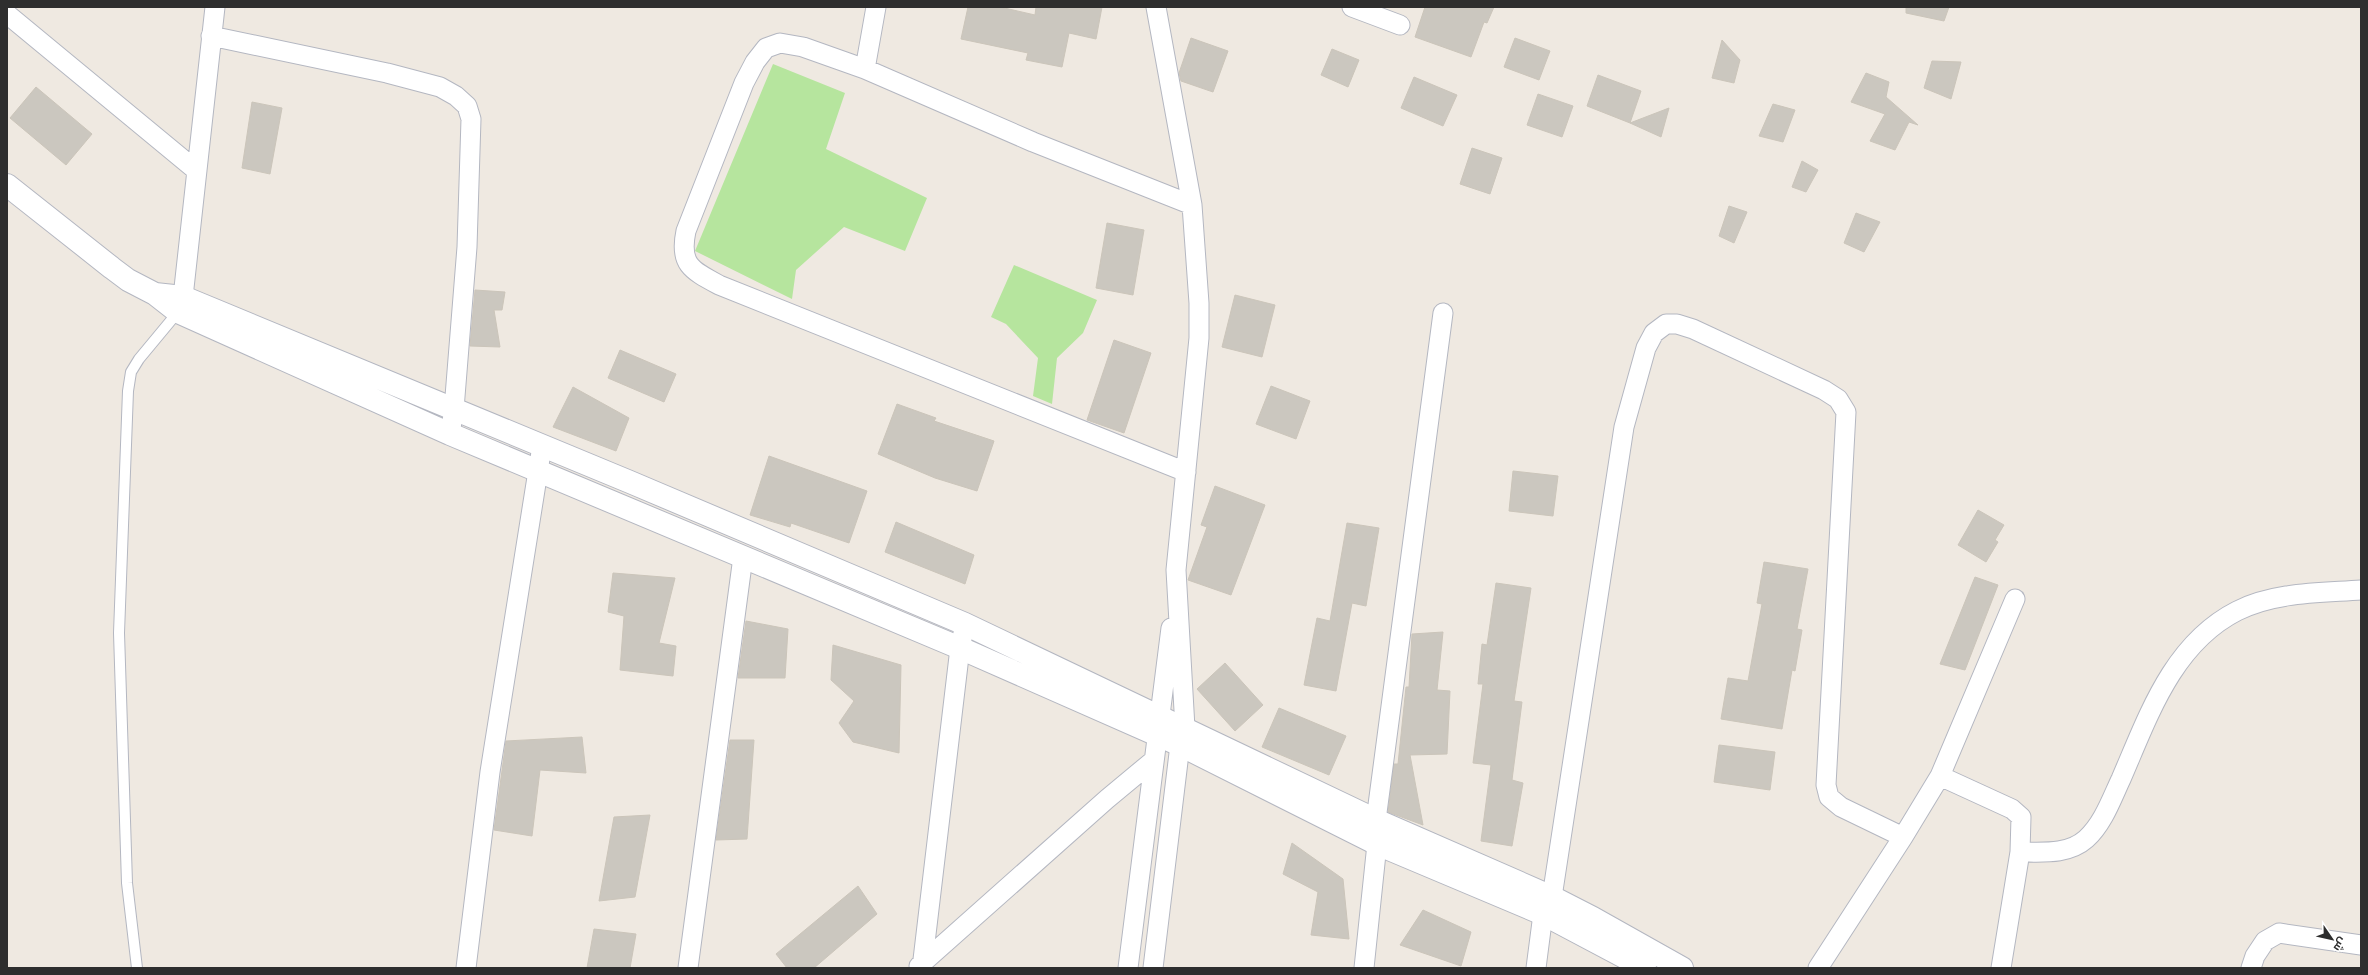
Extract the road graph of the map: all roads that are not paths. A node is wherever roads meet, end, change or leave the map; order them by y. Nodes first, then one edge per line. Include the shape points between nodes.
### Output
1 (215, 7) edge
2 (876, 7) edge
3 (1156, 7) edge
4 (1352, 7) edge
5 (7, 14) edge
6 (1400, 25) dead end
7 (211, 36) junction
8 (865, 69) junction
9 (197, 171) junction
10 (7, 185) edge
11 (1192, 205) junction
12 (180, 305) junction
13 (1443, 312) dead end
14 (454, 408) junction
15 (450, 434) junction
16 (542, 446) junction
17 (537, 469) junction
18 (1186, 472) junction
19 (743, 557) junction
20 (2361, 590) edge
21 (1176, 593) junction
22 (2015, 599) dead end
23 (965, 624) junction
24 (960, 648) junction
25 (1160, 726) junction
26 (1183, 736) junction
27 (1154, 760) junction
28 (1940, 776) junction
29 (1376, 820) junction
30 (1903, 837) junction
31 (1377, 844) junction
32 (2020, 852) junction
33 (1547, 906) junction
34 (2361, 946) edge
35 (920, 966) edge
36 (137, 968) edge
37 (466, 968) edge
38 (688, 968) edge
39 (1128, 968) edge
40 (1153, 968) edge
41 (1364, 968) edge
42 (1536, 968) edge
43 (1645, 968) edge
44 (1682, 968) edge
45 (1818, 968) edge
46 (2001, 968) edge
47 (2251, 968) edge

1 - 7 street
2 - 8 street
3 - 11 street
4 - 6 street
5 - 9 street
7 - 9 street
7 - 14 street via 387,73 440,88 456,96 467,106 471,119 467,247
8 - 11 street via 1033,142
8 - 18 street via 803,47 780,43 766,48 744,83 686,231 683,248 687,263 719,285
9 - 12 street
10 - 12 main road via 128,280
11 - 18 street via 1199,338
12 - 14 main road
12 - 15 main road
12 - 36 lane via 131,372 128,391 119,633 127,883
13 - 29 street
14 - 15 street
14 - 16 main road
15 - 17 main road
16 - 17 street
16 - 23 main road
17 - 19 main road
17 - 37 street via 490,772
18 - 21 street
19 - 24 main road
19 - 38 street
20 - 32 street via 2305,593 2270,600 2237,611 2209,628 2184,654 2163,686 2115,792 2090,834 2072,847 2055,852
21 - 25 street
21 - 26 street
22 - 28 street
23 - 24 street
23 - 25 main road
24 - 25 main road
24 - 35 street
25 - 26 main road
25 - 27 street
26 - 29 main road
26 - 31 main road
26 - 40 street
27 - 35 street via 1106,799
27 - 39 street
28 - 30 street
28 - 32 street via 2012,809 2021,817
29 - 33 main road
30 - 33 street via 1841,807 1830,797 1826,785 1846,412 1838,399 1824,390 1693,329 1678,324 1666,324 1654,333 1646,348 1624,427
30 - 45 street
31 - 33 main road
31 - 41 street
32 - 46 street
33 - 42 street
33 - 43 main road
33 - 44 main road via 1593,918
34 - 47 street via 2279,934 2265,941

